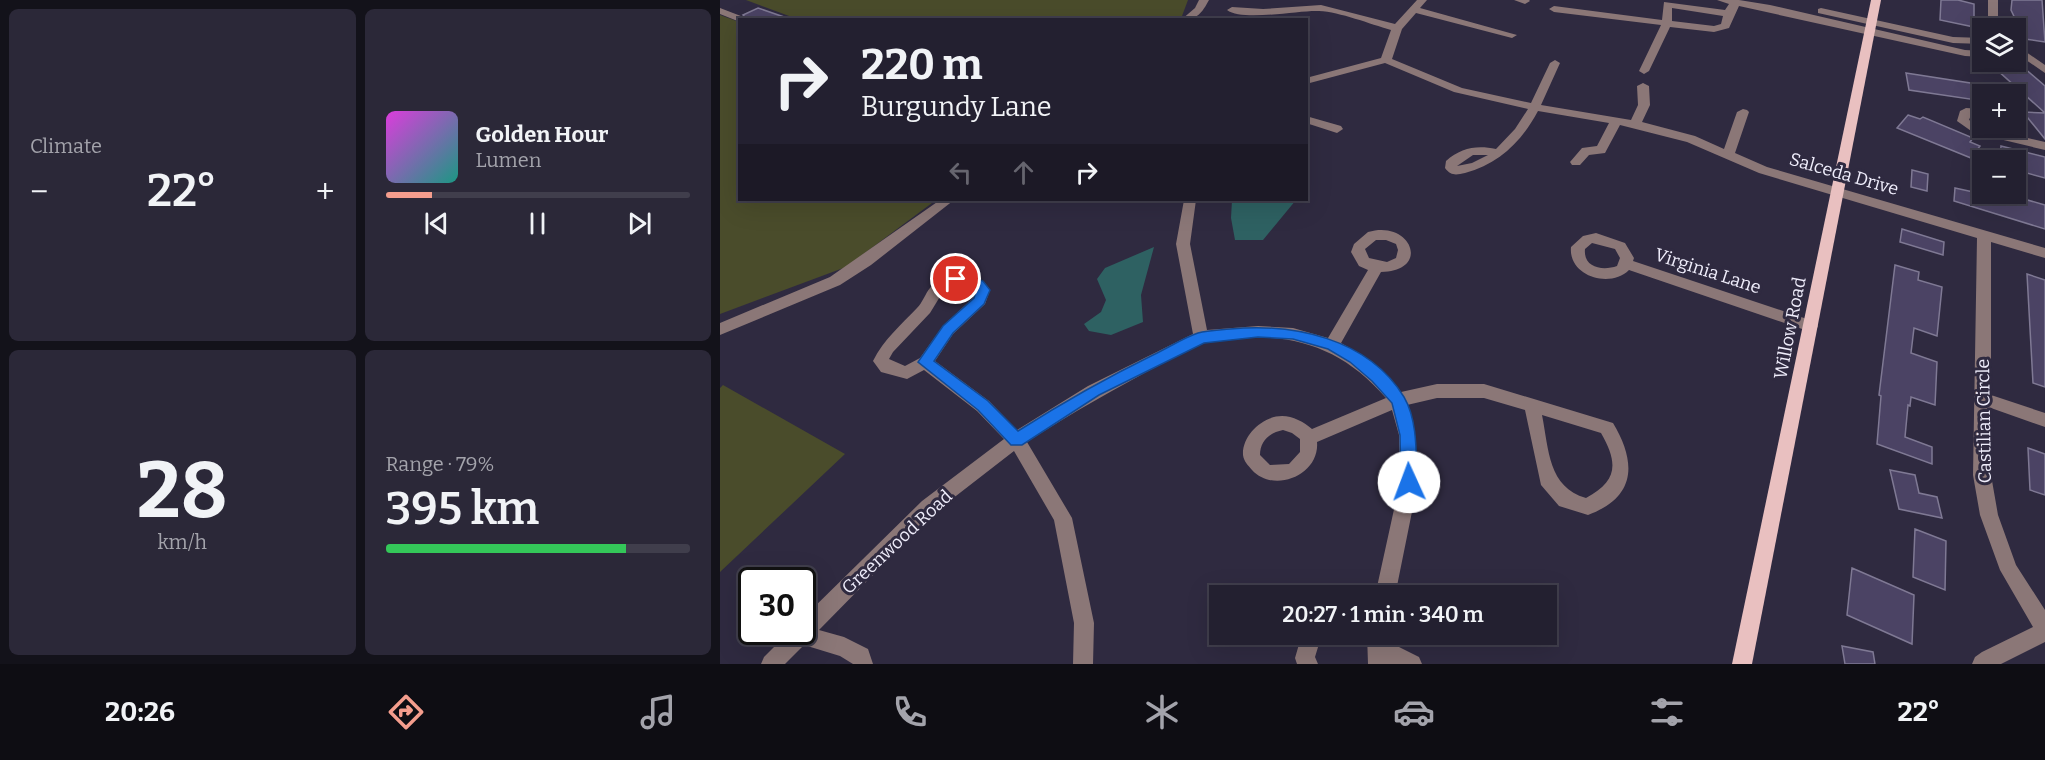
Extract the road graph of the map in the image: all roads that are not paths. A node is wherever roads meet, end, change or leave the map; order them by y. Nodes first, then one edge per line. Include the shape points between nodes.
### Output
1 (1204, 0) edge
2 (1244, 0) edge
3 (1276, 0) edge
4 (1310, 0) edge
5 (1722, 0) edge
6 (1876, 0) edge
7 (1993, 0) edge
8 (1419, 2) edge
9 (1736, 3) junction
10 (1301, 9) junction
11 (1554, 9) dead end
12 (1797, 10) junction
13 (720, 11) edge
14 (1268, 11) junction
15 (1729, 14) junction
16 (738, 18) edge
17 (1189, 18) edge
18 (1993, 18) edge
19 (1873, 20) junction
20 (1666, 23) junction
21 (1397, 28) junction
22 (1870, 33) junction
23 (1512, 35) dead end
24 (1972, 41) edge
25 (1972, 53) edge
26 (2026, 57) edge
27 (1386, 60) junction
28 (1555, 63) dead end
29 (2045, 70) edge
30 (1644, 71) dead end
31 (1308, 80) edge
32 (1642, 86) dead end
33 (1536, 109) junction
34 (1972, 111) edge
35 (1743, 112) dead end
36 (1308, 120) edge
37 (1616, 121) junction
38 (1635, 124) junction
39 (1972, 127) edge
40 (1337, 129) dead end
41 (2009, 138) edge
42 (2019, 138) edge
43 (2020, 141) junction
44 (2045, 146) edge
45 (1497, 153) dead end
46 (1728, 155) junction
47 (1576, 162) dead end
48 (1839, 190) junction
49 (947, 201) edge
50 (1190, 201) edge
51 (1984, 235) junction
52 (2045, 253) edge
53 (1626, 264) dead end
54 (1376, 268) dead end
55 (1811, 326) junction
56 (720, 329) edge
57 (1202, 338) junction
58 (1332, 345) junction
59 (925, 362) junction
60 (1983, 399) junction
61 (1398, 400) junction
62 (1532, 406) junction
63 (2045, 420) edge
64 (1308, 438) dead end
65 (1017, 440) junction
66 (1387, 585) edge
67 (816, 618) edge
68 (2045, 630) edge
69 (816, 639) edge
70 (789, 645) edge
71 (1309, 645) edge
72 (1377, 648) edge
73 (771, 664) edge
74 (863, 664) edge
75 (1083, 664) edge
76 (1308, 664) edge
77 (1412, 664) edge
78 (1742, 664) edge
79 (1982, 664) edge

1 - 17 street
2 - 14 street via 1232,10
3 - 14 street
4 - 10 street
5 - 9 street
6 - 19 main road, Willow Road
7 - 18 street
8 - 21 street
8 - 23 street
9 - 12 street
9 - 15 street
10 - 14 street
10 - 21 street via 1321,8
11 - 20 street via 1604,11
12 - 19 street
12 - 22 street
13 - 16 street
15 - 20 street via 1725,26 1719,29
15 - 20 street via 1667,4
19 - 22 main road, Willow Road
19 - 24 street via 1953,40
20 - 30 street
21 - 27 street
22 - 25 street
22 - 48 main road, Willow Road
26 - 29 street
27 - 31 street
27 - 33 street, Salceda Drive via 1458,90
28 - 33 street
32 - 38 street via 1644,105
33 - 37 street, Salceda Drive
33 - 45 street via 1524,128
34 - 39 street via 1966,111 1963,122
35 - 46 street
36 - 40 street
37 - 38 street, Salceda Drive
37 - 47 street via 1601,150 1586,151
38 - 46 street, Salceda Drive via 1691,139
41 - 43 street
42 - 43 street
43 - 44 street
46 - 48 street, Salceda Drive via 1763,170
48 - 51 street, Salceda Drive
48 - 55 main road, Willow Road
49 - 56 street via 835,281
50 - 57 street via 1183,244
51 - 52 street, Salceda Drive
51 - 60 street, Castilian Circle
53 - 55 street, Virginia Lane
54 - 58 street
55 - 78 main road, Willow Road
57 - 58 street, Greenwood Road via 1258,332 1293,334
57 - 65 street, Greenwood Road via 1094,391
58 - 61 street, Greenwood Road via 1362,364
59 - 59 street via 948,330 980,300 983,290 979,285 965,279 945,284 887,348 881,361 907,373
59 - 65 street via 983,406
60 - 63 street
60 - 68 street, Castilian Circle via 1982,475 1989,515 2009,570
61 - 62 street via 1437,391 1484,391
61 - 64 street
61 - 66 street via 1407,435 1409,482
62 - 62 street via 1606,428 1618,445 1621,466 1612,492 1588,507 1566,500 1547,479
65 - 67 street, Greenwood Road via 928,507
65 - 75 street via 1063,518 1084,623
68 - 79 street, Castilian Circle via 2026,644
69 - 74 street via 861,656
70 - 73 street, Greenwood Road
71 - 76 street via 1305,658
72 - 77 street

